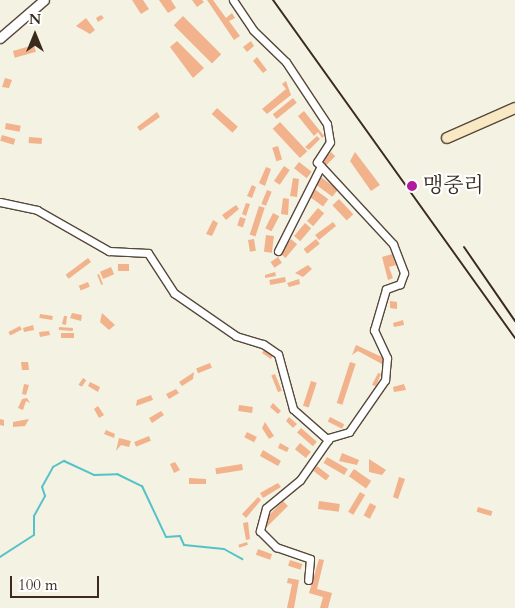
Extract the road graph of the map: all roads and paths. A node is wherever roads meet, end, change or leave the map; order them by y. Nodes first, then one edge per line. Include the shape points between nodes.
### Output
1 (44, 0) edge
2 (233, 0) edge
3 (0, 38) edge
4 (515, 108) edge
5 (447, 138) dead end
6 (320, 166) junction
7 (0, 202) edge
8 (278, 251) dead end
9 (328, 438) junction
10 (308, 580) dead end

1 - 3 street
2 - 6 street via 253,30 286,62 328,124 331,137 318,157
4 - 5 main road
6 - 8 street
6 - 9 street via 392,244 404,273 400,284 386,289 374,330 387,358 385,380 353,428 340,437
7 - 9 street via 38,210 109,251 148,253 164,283 174,293 236,336 275,350 293,409
9 - 10 street via 300,480 266,508 260,523 260,532 271,544 312,560

